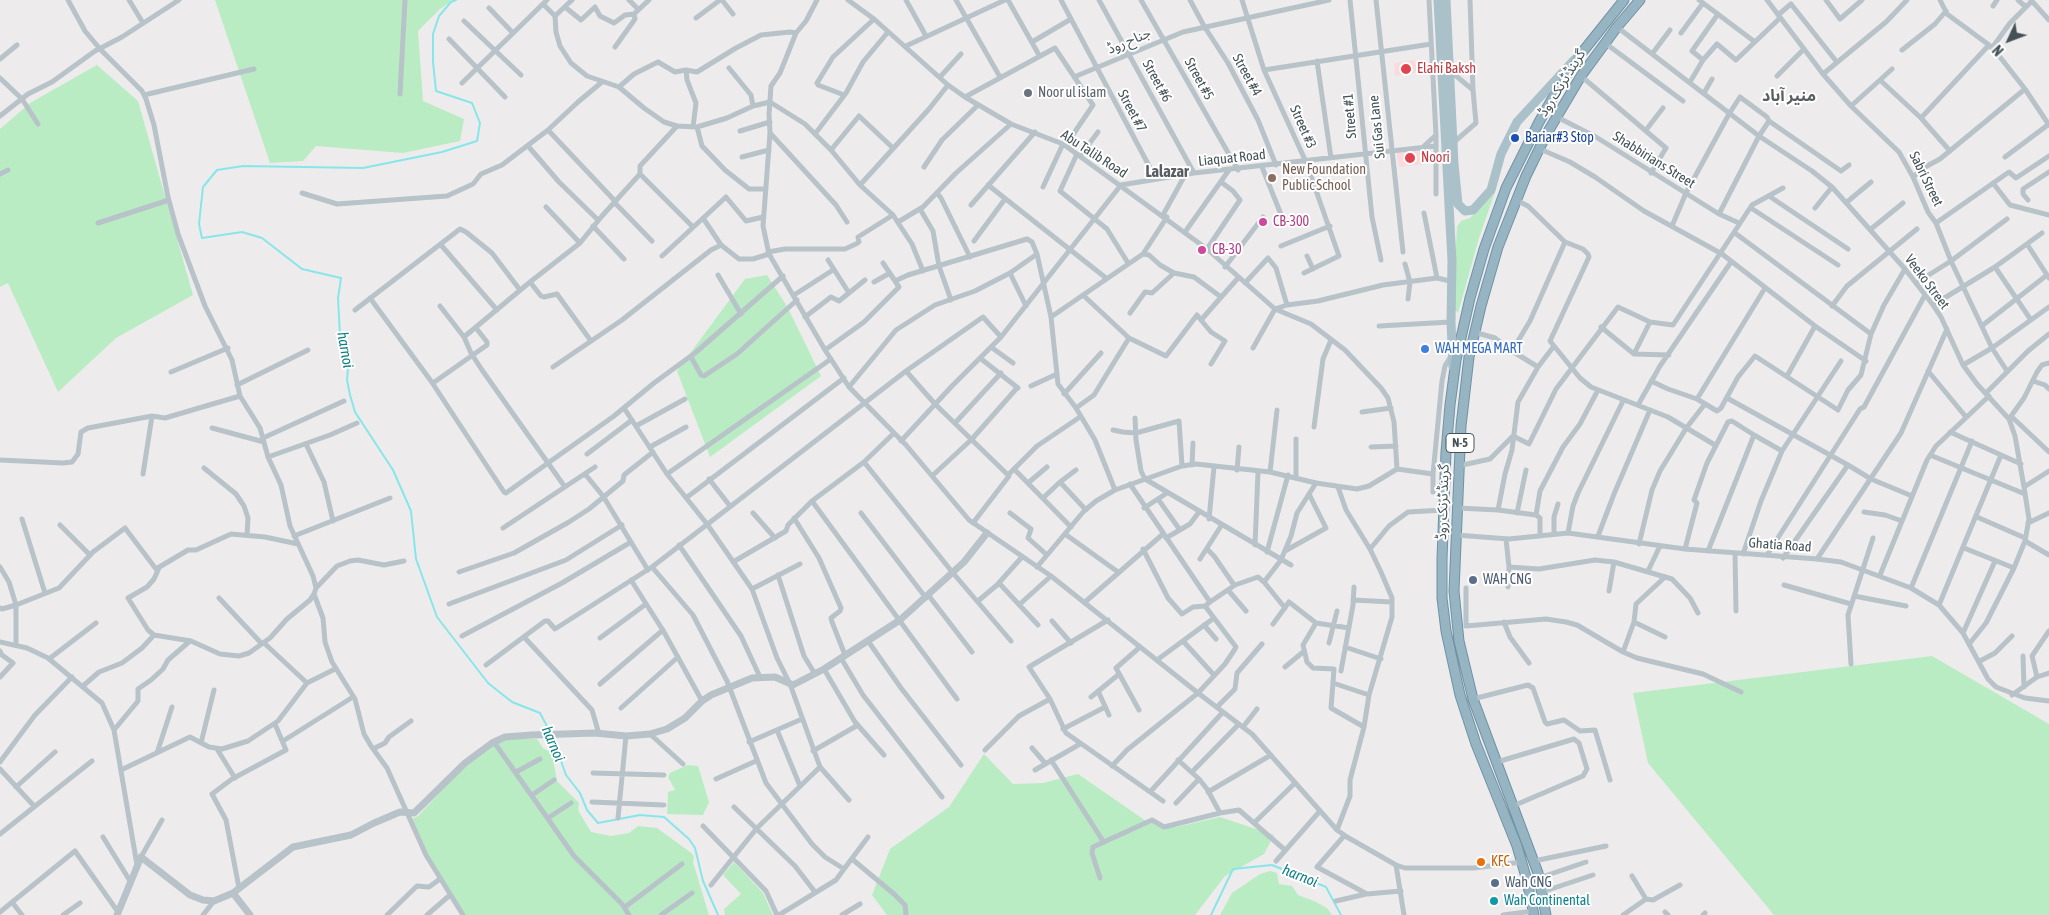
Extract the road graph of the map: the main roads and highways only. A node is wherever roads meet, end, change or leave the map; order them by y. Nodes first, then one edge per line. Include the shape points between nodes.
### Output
1 (1438, 0) edge
2 (1446, 0) edge
3 (1624, 0) edge
4 (1640, 0) edge
5 (1616, 8) junction
6 (1626, 15) junction
7 (1580, 55) junction
8 (1445, 69) junction
9 (1450, 164) junction
10 (1454, 375) junction
11 (1539, 875) junction
12 (1526, 877) junction
13 (1534, 913) edge
14 (1546, 915) edge

1 - 8 main road
2 - 8 main road
3 - 5 highway, گرینڈ ٹرنک روڈ / N-5
4 - 6 highway, گرینڈ ٹرنک روڈ / N-5
5 - 6 highway
5 - 7 highway, گرینڈ ٹرنک روڈ / N-5
6 - 11 highway, گرینڈ ٹرنک روڈ / N-5 via 1581,76 1516,200 1498,247 1474,332 1467,375 1458,466 1456,618 1473,700
7 - 9 main road via 1517,122 1501,154 1491,190 1473,210 1465,211 1458,204
7 - 10 highway, گرینڈ ٹرنک روڈ / N-5 via 1539,122 1506,188 1477,271
8 - 9 main road
8 - 9 main road via 1454,143
9 - 10 main road
10 - 12 highway, گرینڈ ٹرنک روڈ / N-5 via 1446,452 1442,598 1453,667 1476,744
11 - 12 highway
11 - 14 highway, گرینڈ ٹرنک روڈ / N-5
12 - 13 highway, گرینڈ ٹرنک روڈ / N-5

